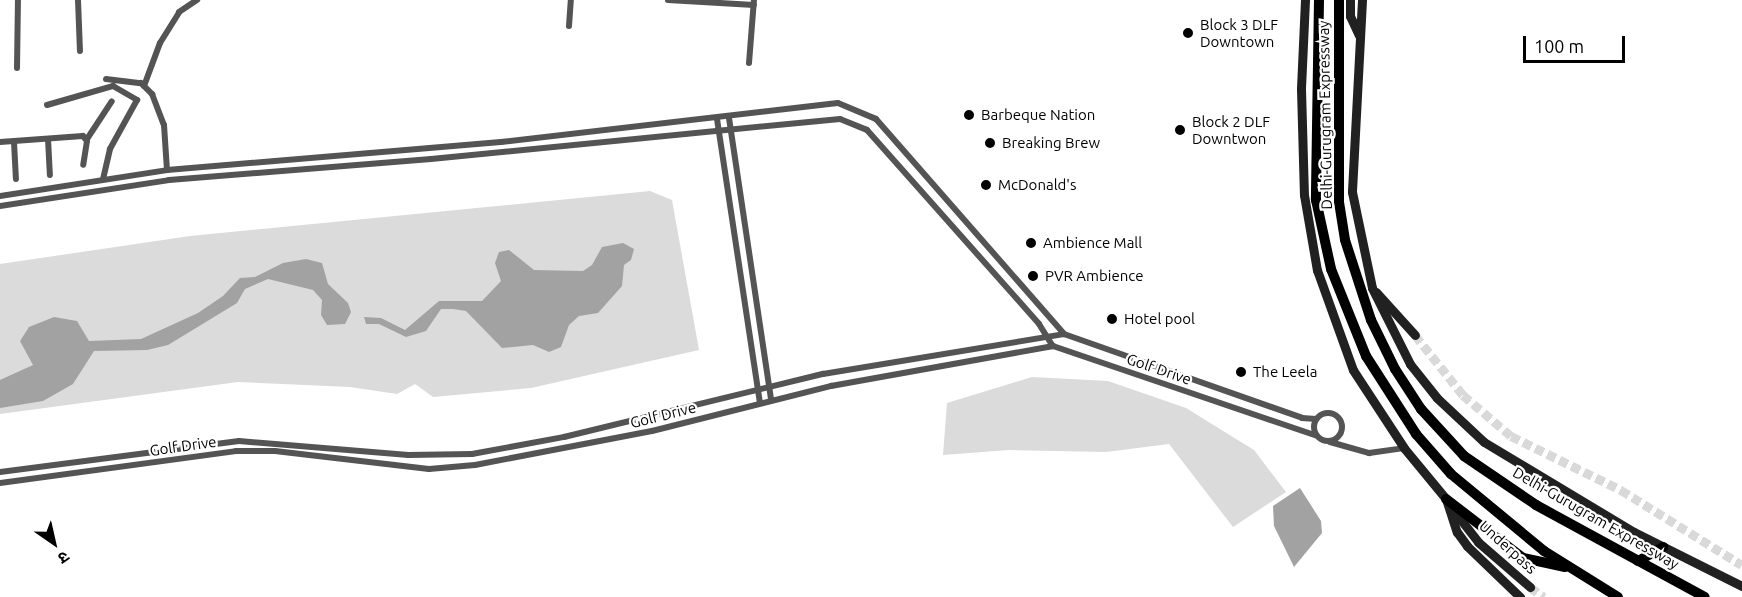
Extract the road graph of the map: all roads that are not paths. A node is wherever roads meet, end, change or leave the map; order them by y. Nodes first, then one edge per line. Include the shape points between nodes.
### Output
1 (18, 0) edge
2 (78, 0) edge
3 (197, 0) edge
4 (571, 0) edge
5 (668, 0) edge
6 (1305, 0) edge
7 (1319, 0) edge
8 (1339, 0) edge
9 (1350, 0) edge
10 (1362, 0) edge
11 (754, 3) edge
12 (569, 26) dead end
13 (1360, 37) junction
14 (80, 51) dead end
15 (749, 63) dead end
16 (17, 68) dead end
17 (106, 80) dead end
18 (144, 86) junction
19 (112, 101) dead end
20 (47, 105) dead end
21 (729, 118) junction
22 (717, 119) junction
23 (730, 130) junction
24 (609, 131) junction
25 (719, 132) junction
26 (48, 139) junction
27 (87, 139) junction
28 (0, 142) edge
29 (14, 142) junction
30 (610, 142) junction
31 (429, 149) junction
32 (430, 159) junction
33 (82, 165) dead end
34 (167, 170) junction
35 (50, 175) dead end
36 (16, 179) dead end
37 (103, 179) junction
38 (92, 180) junction
39 (94, 190) junction
40 (0, 196) edge
41 (0, 206) edge
42 (1372, 288) junction
43 (1064, 334) junction
44 (1415, 335) tunnel mouth
45 (1047, 337) junction
46 (1053, 346) junction
47 (868, 366) junction
48 (869, 380) junction
49 (769, 386) junction
50 (758, 388) junction
51 (771, 399) junction
52 (760, 402) junction
53 (1316, 419) junction
54 (1315, 435) junction
55 (1330, 442) junction
56 (360, 448) junction
57 (1404, 448) junction
58 (360, 460) junction
59 (0, 472) edge
60 (0, 483) edge
61 (1446, 499) junction
62 (1663, 547) junction
63 (1638, 561) junction
64 (1569, 567) junction
65 (1742, 586) edge
66 (1530, 587) tunnel mouth
67 (1520, 597) edge
68 (1618, 597) edge
69 (1705, 597) edge

1 - 16 street
2 - 14 street
3 - 18 street via 179,12 159,43
4 - 12 street
5 - 11 street
6 - 57 main road, Underpass via 1304,191 1312,250 1353,370
7 - 64 highway, Delhi-Gurugram Expressway via 1316,200 1323,244 1346,312 1366,356 1416,434 1451,474
8 - 63 highway, Delhi-Gurugram Expressway via 1340,202 1345,240 1371,320 1395,369 1421,409 1454,448 1536,505
9 - 13 main road via 1350,16
10 - 13 main road
11 - 15 street
13 - 42 main road via 1352,192
17 - 18 street via 128,79
18 - 34 street via 152,94 164,125
19 - 27 street
20 - 37 street via 113,86 137,100 110,149
21 - 22 street
21 - 23 street
21 - 43 street via 838,103 873,117
22 - 24 street
22 - 25 street
23 - 25 street
23 - 45 street via 830,118 861,126
23 - 49 street
24 - 30 street
24 - 31 street
25 - 30 street
25 - 50 street
26 - 27 street
26 - 29 street
26 - 35 street
27 - 33 street
28 - 29 street
29 - 36 street
30 - 32 street
31 - 32 street
31 - 34 street
32 - 39 street via 220,175
34 - 37 street
37 - 38 street
38 - 39 street
38 - 40 street
39 - 41 street
42 - 44 main road
42 - 62 main road via 1405,355 1462,425 1506,457
43 - 45 street, Golf Drive
43 - 53 street, Golf Drive via 1302,418
45 - 46 street
45 - 47 street, Golf Drive
46 - 48 street, Golf Drive
46 - 54 street, Golf Drive
47 - 48 street
47 - 49 street, Golf Drive
48 - 51 street, Golf Drive
49 - 50 street, Golf Drive
49 - 51 street
50 - 52 street
50 - 56 street, Golf Drive via 631,422 472,453 442,456
51 - 52 street, Golf Drive
52 - 58 street, Golf Drive via 652,431 475,465 429,469
53 - 54 street
53 - 55 street via 1328,413 1340,419 1340,435
54 - 55 street
55 - 57 street via 1369,453
56 - 58 street
56 - 59 street, Golf Drive via 239,441
57 - 61 main road, Underpass
58 - 60 street, Golf Drive via 236,451
61 - 64 highway via 1523,558
61 - 66 main road, Underpass via 1478,542
61 - 67 main road via 1457,532 1467,546
62 - 63 highway
62 - 65 main road
63 - 69 highway, Delhi-Gurugram Expressway
64 - 68 highway, Delhi-Gurugram Expressway

